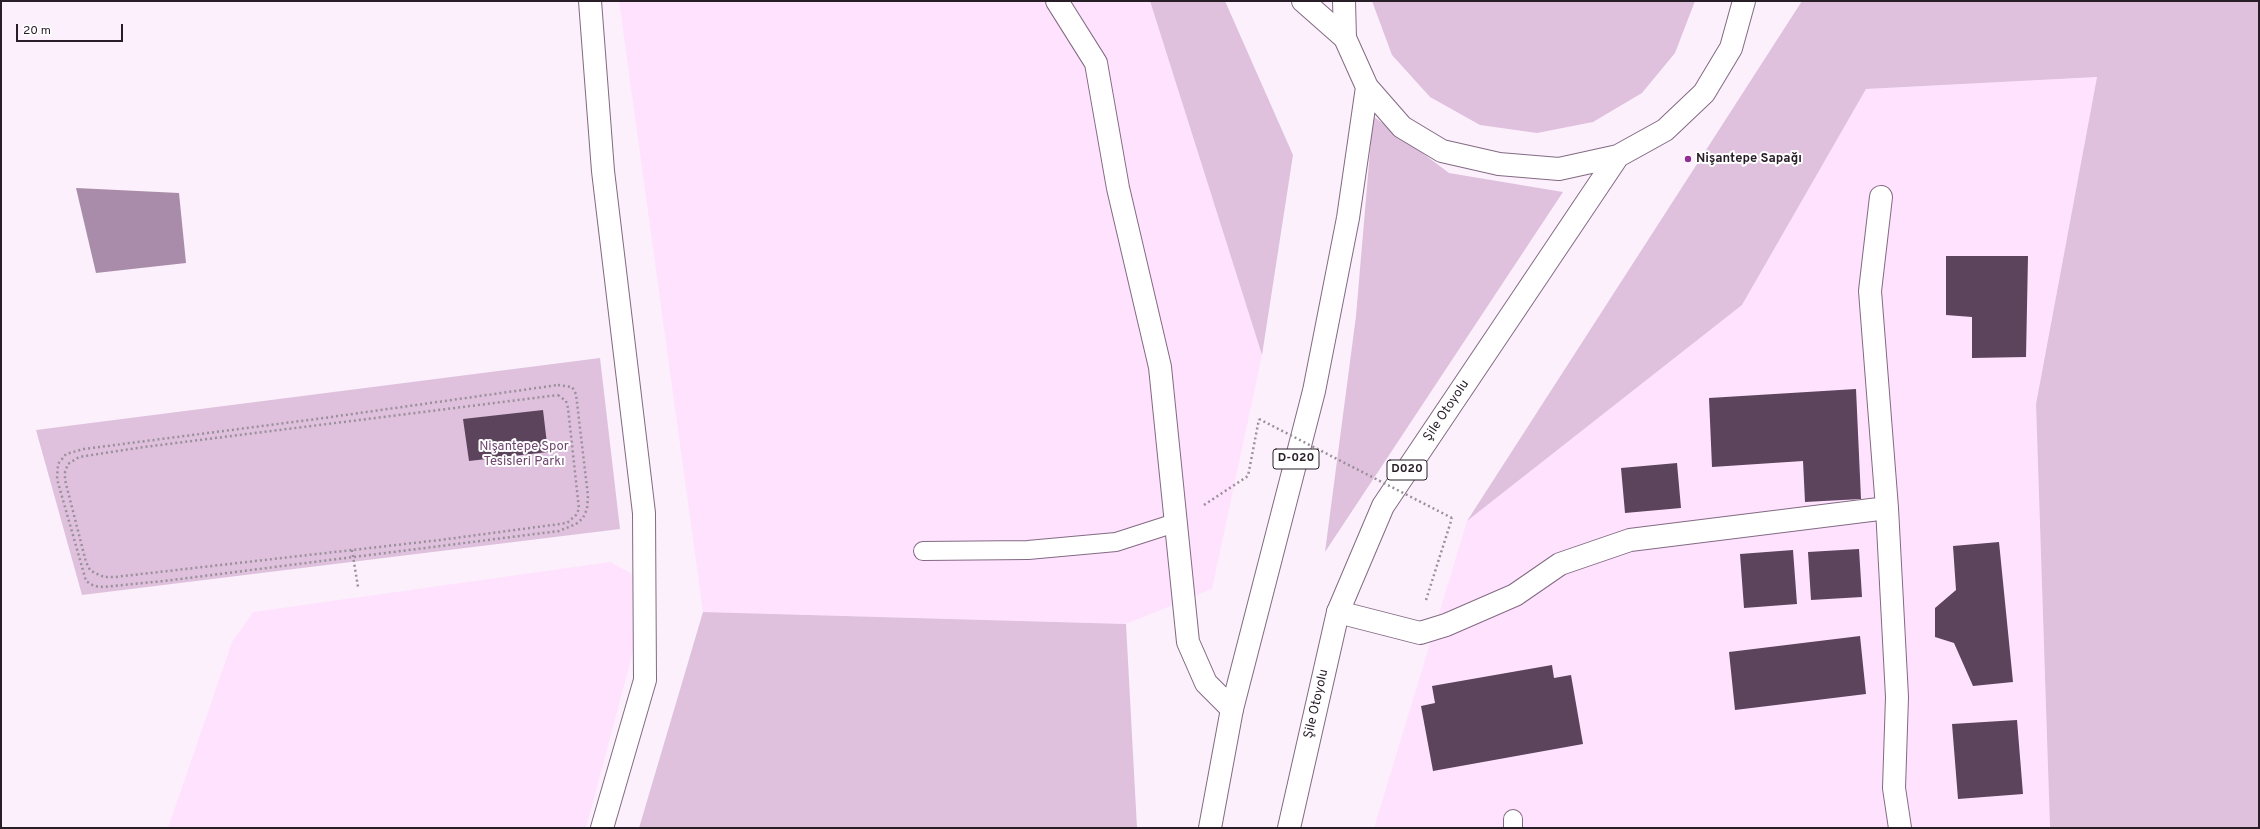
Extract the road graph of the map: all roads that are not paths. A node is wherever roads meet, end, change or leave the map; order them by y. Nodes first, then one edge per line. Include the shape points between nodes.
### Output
1 (590, 1) edge
2 (1057, 1) edge
3 (1303, 1) edge
4 (1344, 1) edge
5 (1744, 1) edge
6 (1346, 38) junction
7 (1367, 86) junction
8 (1618, 156) junction
9 (1881, 197) dead end
10 (1887, 508) junction
11 (1175, 523) junction
12 (923, 551) dead end
13 (1338, 612) junction
14 (1232, 709) junction
15 (602, 828) edge
16 (1210, 828) edge
17 (1290, 828) edge
18 (1900, 828) edge

1 - 15 main road via 602,170 644,513 645,680
2 - 11 main road via 1096,63 1118,188 1160,367
3 - 6 main road
4 - 6 main road
5 - 8 main road via 1731,48 1704,93 1665,130
6 - 7 main road
7 - 8 main road via 1402,127 1442,151 1499,164 1559,169
7 - 14 main road, D-020 via 1348,218 1314,391
8 - 13 main road, Şile Otoyolu / D020 via 1383,506
9 - 10 main road via 1870,291
10 - 13 main road via 1630,540 1560,564 1515,595 1446,626 1420,633
10 - 18 main road via 1897,697 1894,788
11 - 12 lane via 1116,542 1028,550
11 - 14 main road via 1188,642 1206,683
13 - 17 main road, Şile Otoyolu / D020
14 - 16 main road, D-020

